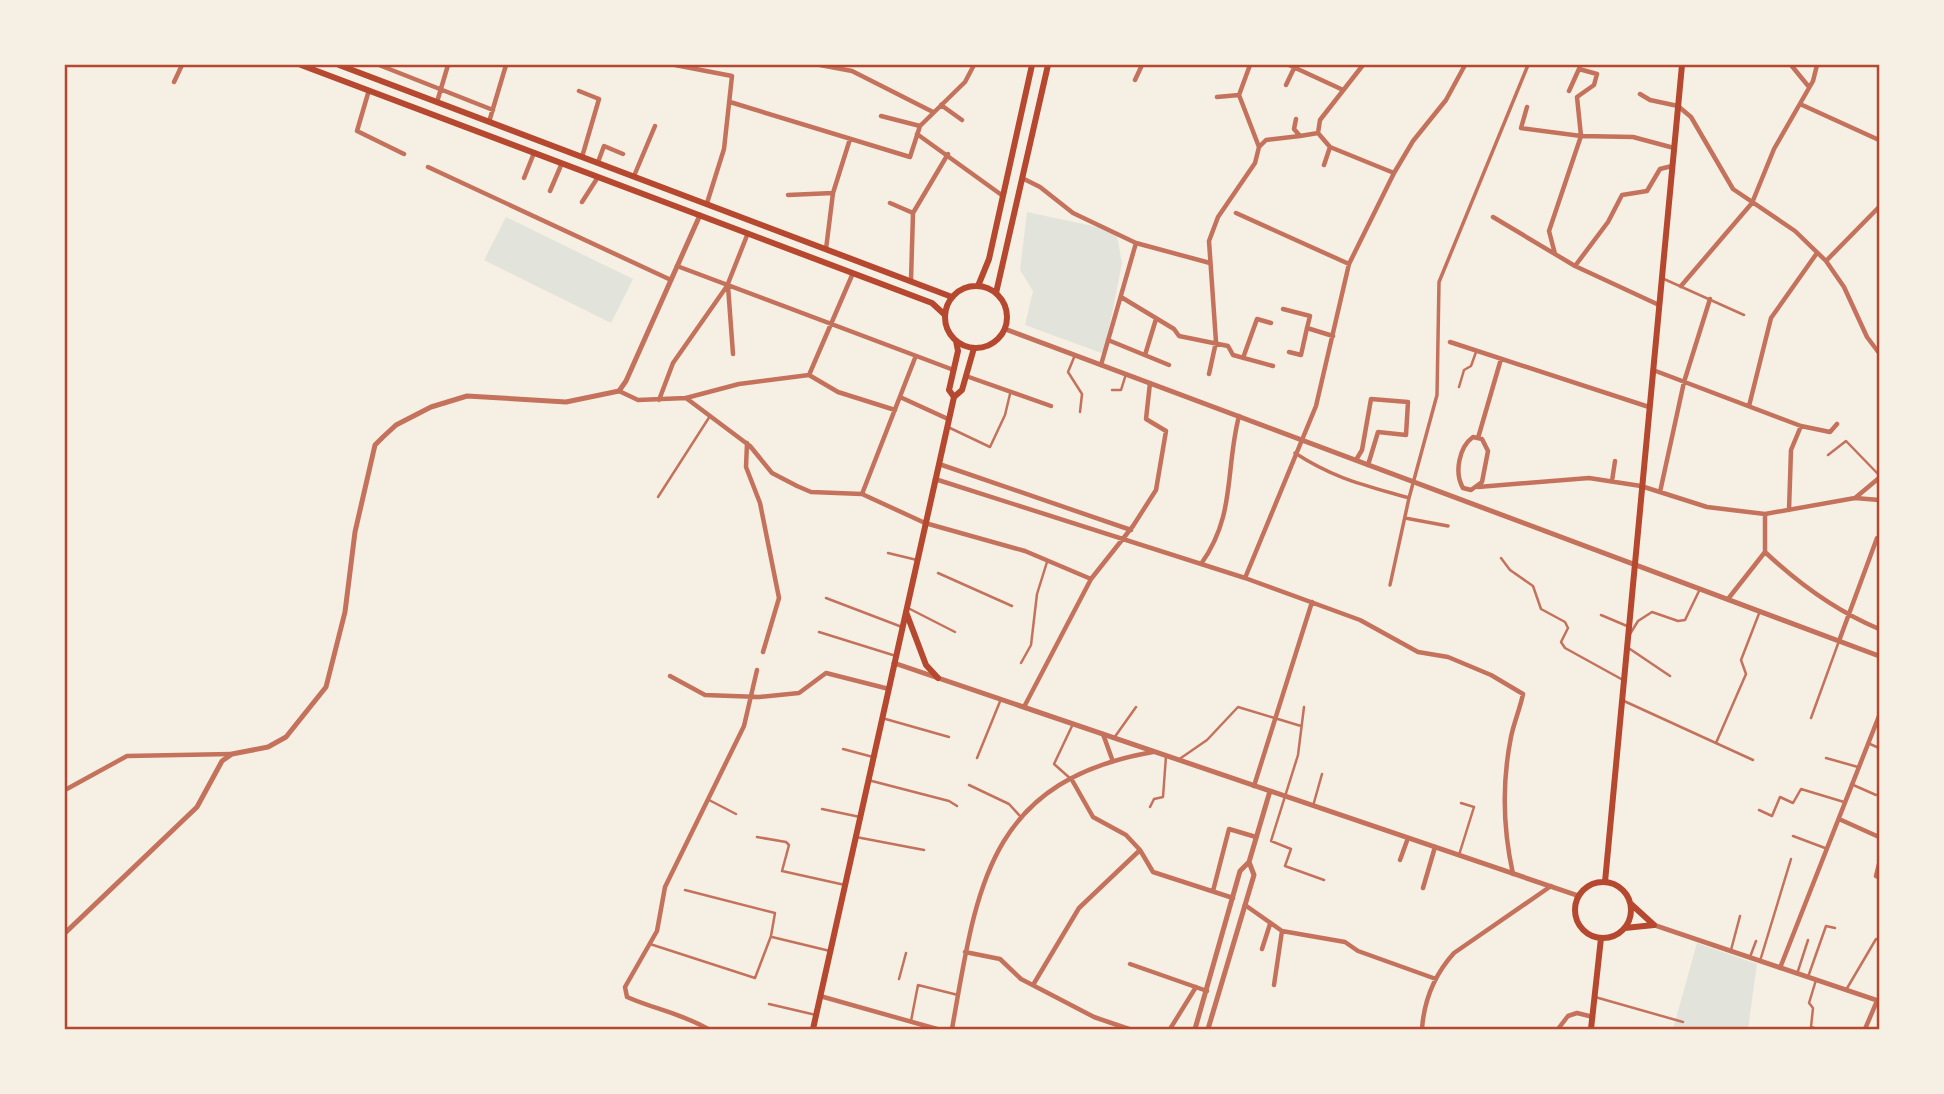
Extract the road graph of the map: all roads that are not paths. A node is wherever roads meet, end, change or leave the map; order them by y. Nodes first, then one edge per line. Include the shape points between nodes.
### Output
1 (182, 65) edge
2 (301, 65) edge
3 (339, 65) edge
4 (379, 65) edge
5 (448, 65) edge
6 (506, 65) edge
7 (675, 65) edge
8 (824, 65) edge
9 (974, 65) edge
10 (1032, 65) edge
11 (1048, 65) edge
12 (1142, 65) edge
13 (1250, 65) edge
14 (1363, 65) edge
15 (1465, 65) edge
16 (1528, 65) edge
17 (1675, 65) edge
18 (1791, 65) edge
19 (1817, 65) edge
20 (1293, 66) edge
21 (1682, 69) edge
22 (1135, 80) dead end
23 (174, 82) dead end
24 (1286, 85) dead end
25 (1809, 88) junction
26 (1341, 89) junction
27 (369, 90) junction
28 (440, 90) junction
29 (579, 91) dead end
30 (1569, 91) dead end
31 (1640, 94) dead end
32 (1239, 95) junction
33 (1217, 97) dead end
34 (437, 102) junction
35 (730, 102) junction
36 (1800, 104) junction
37 (941, 105) junction
38 (1678, 106) junction
39 (1527, 107) dead end
40 (493, 110) junction
41 (933, 112) junction
42 (433, 114) junction
43 (881, 116) dead end
44 (1296, 119) dead end
45 (962, 120) dead end
46 (489, 122) junction
47 (655, 126) dead end
48 (920, 126) junction
49 (1318, 133) junction
50 (917, 134) junction
51 (1300, 136) junction
52 (1581, 136) junction
53 (850, 139) junction
54 (1879, 140) edge
55 (1259, 147) junction
56 (1330, 147) junction
57 (1674, 148) junction
58 (534, 153) junction
59 (404, 154) dead end
60 (623, 154) dead end
61 (948, 155) junction
62 (583, 157) junction
63 (598, 162) junction
64 (562, 163) junction
65 (1324, 165) dead end
66 (1672, 166) junction
67 (428, 167) dead end
68 (1394, 173) junction
69 (634, 176) junction
70 (598, 177) junction
71 (524, 178) dead end
72 (1022, 178) junction
73 (550, 191) dead end
74 (833, 193) junction
75 (788, 195) dead end
76 (1003, 196) junction
77 (582, 202) dead end
78 (707, 203) junction
79 (890, 203) dead end
80 (1752, 203) junction
81 (1879, 207) edge
82 (913, 213) junction
83 (1236, 213) dead end
84 (700, 215) junction
85 (1493, 217) dead end
86 (998, 218) junction
87 (1012, 220) junction
88 (748, 233) junction
89 (1136, 243) junction
90 (826, 248) junction
91 (1818, 253) junction
92 (1555, 254) junction
93 (1826, 261) junction
94 (1210, 262) junction
95 (1349, 264) junction
96 (677, 266) junction
97 (1575, 266) junction
98 (853, 273) junction
99 (1661, 278) junction
100 (671, 280) junction
101 (911, 280) junction
102 (727, 286) junction
103 (978, 286) junction
104 (1681, 286) junction
105 (937, 290) junction
106 (996, 293) junction
107 (952, 297) junction
108 (1121, 297) junction
109 (1710, 299) junction
110 (932, 303) junction
111 (1659, 305) junction
112 (1283, 309) dead end
113 (945, 315) junction
114 (1745, 315) dead end
115 (1156, 319) junction
116 (1271, 323) dead end
117 (831, 326) junction
118 (1307, 328) junction
119 (1005, 329) junction
120 (1333, 336) junction
121 (1108, 340) junction
122 (956, 341) junction
123 (1216, 342) junction
124 (1450, 342) dead end
125 (974, 348) junction
126 (1289, 352) dead end
127 (1476, 352) junction
128 (1879, 353) edge
129 (733, 354) dead end
130 (1075, 355) junction
131 (1145, 355) junction
132 (915, 358) junction
133 (1243, 358) junction
134 (1501, 359) junction
135 (1101, 365) junction
136 (1170, 365) dead end
137 (1273, 366) dead end
138 (951, 369) junction
139 (1652, 370) junction
140 (1126, 374) junction
141 (1209, 374) dead end
142 (809, 375) junction
143 (966, 376) junction
144 (1684, 382) junction
145 (1150, 383) junction
146 (1460, 387) dead end
147 (619, 390) junction
148 (1112, 390) dead end
149 (1010, 392) junction
150 (900, 397) junction
151 (954, 397) junction
152 (686, 398) junction
153 (659, 400) junction
154 (1051, 406) dead end
155 (1749, 406) junction
156 (1649, 407) junction
157 (895, 410) junction
158 (1080, 412) dead end
159 (710, 416) junction
160 (1239, 416) junction
161 (948, 423) junction
162 (1837, 424) dead end
163 (1801, 426) junction
164 (1478, 438) junction
165 (1301, 439) junction
166 (747, 443) junction
167 (1295, 453) junction
168 (1828, 455) dead end
169 (1356, 460) junction
170 (1615, 461) dead end
171 (939, 464) junction
172 (1368, 465) junction
173 (1879, 477) edge
174 (935, 479) junction
175 (1612, 481) junction
176 (1414, 482) junction
177 (1641, 486) junction
178 (1478, 487) junction
179 (1660, 492) junction
180 (862, 494) junction
181 (658, 497) dead end
182 (1409, 498) junction
183 (1855, 498) junction
184 (1879, 500) edge
185 (1789, 510) junction
186 (1765, 514) junction
187 (1405, 518) junction
188 (925, 523) junction
189 (1448, 526) dead end
190 (1130, 530) junction
191 (1877, 538) dead end
192 (1123, 539) junction
193 (1765, 552) junction
194 (888, 553) dead end
195 (1500, 558) dead end
196 (917, 560) junction
197 (1047, 562) junction
198 (1201, 564) junction
199 (1637, 565) junction
200 (938, 573) dead end
201 (1245, 578) junction
202 (1091, 579) junction
203 (1390, 585) dead end
204 (1700, 589) junction
205 (826, 597) dead end
206 (1728, 599) junction
207 (1312, 602) junction
208 (1012, 606) dead end
209 (906, 610) junction
210 (1760, 611) junction
211 (1601, 615) dead end
212 (1849, 615) junction
213 (902, 627) junction
214 (1629, 627) junction
215 (1879, 629) edge
216 (819, 632) dead end
217 (955, 632) dead end
218 (1628, 637) junction
219 (1839, 641) junction
220 (1627, 647) junction
221 (763, 652) dead end
222 (1879, 656) edge
223 (895, 659) junction
224 (1021, 663) dead end
225 (757, 670) dead end
226 (670, 676) dead end
227 (1670, 676) dead end
228 (938, 678) junction
229 (1623, 680) junction
230 (888, 689) junction
231 (748, 697) junction
232 (1000, 699) junction
233 (1621, 700) junction
234 (1024, 707) junction
235 (1136, 707) dead end
236 (1304, 707) dead end
237 (1879, 716) edge
238 (1276, 717) junction
239 (882, 718) junction
240 (1811, 719) dead end
241 (1072, 724) junction
242 (1301, 726) junction
243 (1103, 734) junction
244 (949, 737) dead end
245 (1114, 738) junction
246 (1716, 743) junction
247 (1867, 743) junction
248 (1879, 748) edge
249 (843, 749) dead end
250 (1154, 751) junction
251 (232, 754) junction
252 (1166, 756) junction
253 (873, 757) junction
254 (977, 758) dead end
255 (1826, 758) dead end
256 (1112, 759) junction
257 (1178, 760) junction
258 (1752, 760) dead end
259 (1857, 767) junction
260 (1322, 774) dead end
261 (868, 780) junction
262 (1072, 780) junction
263 (970, 785) dead end
264 (1851, 785) junction
265 (1254, 786) junction
266 (65, 790) edge
267 (1269, 791) junction
268 (1876, 795) dead end
269 (1287, 797) junction
270 (709, 800) junction
271 (1461, 803) dead end
272 (1845, 803) junction
273 (957, 806) dead end
274 (1313, 806) junction
275 (1150, 807) dead end
276 (822, 809) dead end
277 (1759, 810) dead end
278 (736, 814) dead end
279 (1020, 816) junction
280 (860, 817) junction
281 (1839, 819) junction
282 (1879, 830) edge
283 (1793, 836) dead end
284 (1878, 836) edge
285 (757, 837) dead end
286 (856, 837) junction
287 (1256, 837) junction
288 (1408, 838) junction
289 (1435, 847) junction
290 (1828, 849) junction
291 (924, 850) dead end
292 (1140, 850) junction
293 (1459, 855) junction
294 (1791, 859) dead end
295 (1400, 860) dead end
296 (1250, 862) junction
297 (1879, 864) edge
298 (1513, 874) junction
299 (1879, 877) edge
300 (1324, 880) dead end
301 (1605, 882) junction
302 (845, 886) junction
303 (1551, 887) junction
304 (1423, 888) dead end
305 (685, 890) dead end
306 (1213, 892) junction
307 (1578, 896) junction
308 (1233, 898) junction
309 (1630, 903) junction
310 (1245, 905) junction
311 (1740, 916) dead end
312 (1270, 924) junction
313 (1654, 925) junction
314 (1625, 928) junction
315 (1835, 928) dead end
316 (1282, 931) junction
317 (65, 933) edge
318 (771, 936) junction
319 (1601, 937) junction
320 (1808, 940) dead end
321 (1879, 940) edge
322 (1756, 942) dead end
323 (650, 944) junction
324 (1262, 948) dead end
325 (1731, 950) junction
326 (830, 951) junction
327 (965, 951) junction
328 (906, 953) dead end
329 (1750, 957) junction
330 (1760, 961) junction
331 (1130, 964) dead end
332 (1780, 968) junction
333 (1797, 974) junction
334 (1808, 977) junction
335 (899, 979) dead end
336 (1436, 979) junction
337 (1816, 979) junction
338 (1033, 985) junction
339 (1274, 985) dead end
340 (1196, 987) junction
341 (1846, 990) junction
342 (1207, 991) junction
343 (958, 995) junction
344 (820, 996) junction
345 (1595, 997) junction
346 (1878, 1001) edge
347 (769, 1004) dead end
348 (816, 1015) junction
349 (1593, 1017) junction
350 (911, 1022) junction
351 (1683, 1022) dead end
352 (708, 1029) edge
353 (813, 1029) edge
354 (937, 1029) edge
355 (951, 1029) edge
356 (1129, 1029) edge
357 (1170, 1029) edge
358 (1195, 1029) edge
359 (1208, 1029) edge
360 (1422, 1029) edge
361 (1558, 1029) edge
362 (1591, 1029) edge
363 (1817, 1029) edge
364 (1865, 1029) edge

1 - 23 street
2 - 27 main road
3 - 34 main road
4 - 28 street
5 - 28 street
6 - 40 street
7 - 35 street via 732,76
8 - 41 street via 852,71
9 - 37 street via 965,82
10 - 76 main road
11 - 72 main road
12 - 22 street
13 - 32 street
14 - 26 street
15 - 68 street
16 - 176 street via 1439,282 1437,395
17 - 21 lane
18 - 25 street
19 - 25 street
20 - 24 street
20 - 26 street
21 - 38 main road
25 - 36 street
26 - 49 street via 1320,120
27 - 42 main road
27 - 59 street via 357,131
28 - 34 street
28 - 40 street
29 - 62 street via 599,99
30 - 52 street via 1579,69 1597,74 1594,85 1577,97
31 - 38 street
32 - 33 street
32 - 55 street
34 - 42 main road
34 - 46 main road
35 - 53 street
35 - 78 street via 724,149
36 - 54 street
36 - 80 street via 1774,149
37 - 41 street
37 - 45 street
38 - 57 main road
38 - 80 street via 1691,117 1733,189
39 - 52 street via 1521,128
40 - 46 street
41 - 48 street
42 - 58 main road
43 - 48 street
44 - 51 street via 1294,129
46 - 62 main road
47 - 69 street
48 - 50 street
49 - 51 street
49 - 56 street
50 - 53 street via 910,157
50 - 61 street
51 - 55 street via 1266,140
52 - 57 street via 1633,137
52 - 92 street via 1549,231
53 - 74 street
55 - 94 street via 1255,163 1218,217 1209,241
56 - 65 street
56 - 68 street
57 - 66 main road
58 - 64 main road
58 - 71 street
60 - 63 street via 604,146
61 - 76 street
61 - 82 street
62 - 63 main road
63 - 69 main road
64 - 70 main road
64 - 73 street
66 - 97 street via 1660,169 1647,191 1622,195
66 - 99 main road
67 - 100 street
68 - 95 street
69 - 78 main road
70 - 77 street
70 - 84 main road
72 - 87 main road
72 - 89 street via 1073,213
74 - 75 street
74 - 90 street
76 - 86 main road
78 - 84 main road
78 - 90 main road
79 - 82 street
80 - 91 street via 1795,231
80 - 104 street
81 - 93 street
82 - 101 street
83 - 95 street
84 - 88 main road
84 - 96 street
85 - 92 street
86 - 87 main road via 1006,224
86 - 103 main road
87 - 106 main road
88 - 98 main road
88 - 102 street
89 - 94 street
89 - 108 street
90 - 101 main road
91 - 93 street
91 - 155 street via 1771,318
92 - 97 street
93 - 128 street
94 - 123 street
95 - 120 street
96 - 100 street
96 - 102 street
97 - 111 street
98 - 110 main road
98 - 117 street
99 - 104 lane
99 - 111 main road
100 - 147 street
101 - 105 main road
102 - 117 street
102 - 129 street
102 - 153 street via 673,363
103 - 106 main road
103 - 107 main road
104 - 109 lane
105 - 107 main road
105 - 110 main road
106 - 119 main road via 1006,310
107 - 113 main road
108 - 115 street
108 - 121 street
109 - 114 lane
109 - 144 street
110 - 113 main road
111 - 139 main road
112 - 118 street via 1310,316
113 - 122 main road
115 - 123 street via 1179,335
115 - 131 street
116 - 133 street via 1257,319
117 - 132 street
117 - 142 street
118 - 120 street
118 - 126 street via 1301,355
119 - 125 main road via 993,344
119 - 130 street
120 - 165 street via 1316,406
121 - 131 street
121 - 135 street
122 - 125 main road
122 - 138 main road via 958,351
123 - 133 street
123 - 141 street
124 - 127 street
125 - 143 main road
127 - 134 street
127 - 146 lane
130 - 135 street
130 - 158 lane via 1068,372 1082,394
131 - 136 street
132 - 138 street
132 - 150 street
133 - 137 street
134 - 156 street
134 - 164 street
135 - 140 street
138 - 151 main road via 949,390
139 - 144 street
139 - 156 main road
140 - 145 street
140 - 148 lane via 1121,390
142 - 152 street via 739,384
142 - 157 street via 838,392
143 - 149 street
143 - 151 main road
144 - 155 street
144 - 179 street
145 - 160 street
145 - 190 street via 1146,419 1166,431 1165,448 1156,490
147 - 153 street via 638,400
147 - 251 street via 566,402 467,396 431,407 383,437 375,445 355,532 345,612 326,687 286,737 268,747
149 - 154 street
149 - 161 lane via 990,447
150 - 157 street
150 - 161 street
151 - 161 main road
152 - 153 street
152 - 159 street
155 - 163 street
156 - 177 main road
157 - 180 street
159 - 166 street
159 - 181 lane
160 - 165 street
160 - 198 street via 1223,526
161 - 171 main road
162 - 163 street via 1829,432
163 - 185 street via 1791,450
164 - 178 street via 1488,451
164 - 178 street via 1466,442 1458,479 1463,488
165 - 167 street
165 - 169 street
166 - 180 street via 772,473 797,486 811,492
166 - 221 street via 746,467 760,503 779,590 777,612
167 - 182 street via 1338,478
167 - 201 street
168 - 173 lane via 1846,441
169 - 172 street
169 - 172 street via 1371,399 1408,402 1406,435 1378,432
170 - 175 street
171 - 174 main road
171 - 190 street
172 - 176 street
173 - 183 street
174 - 188 main road
174 - 192 street
175 - 177 street
175 - 178 street via 1572,477
176 - 182 street
176 - 199 street
177 - 179 street
177 - 199 main road
179 - 186 street via 1707,507
180 - 188 street
182 - 187 street
183 - 184 street
183 - 185 street
185 - 186 street
186 - 193 street
187 - 189 street
187 - 203 street
188 - 196 main road
188 - 197 street via 1025,551
190 - 192 street
191 - 212 street
192 - 198 street
192 - 202 street
193 - 206 street
193 - 212 street via 1793,578
194 - 196 lane
195 - 229 lane via 1534,586 1541,609 1565,622 1568,628 1561,642 1565,648
196 - 209 main road
197 - 202 street
197 - 224 lane via 1037,594 1031,645
198 - 201 street
199 - 204 street
199 - 214 main road
200 - 208 lane
201 - 207 street
202 - 234 street
204 - 206 street
204 - 218 lane via 1685,620 1652,612 1638,621
205 - 213 lane
206 - 210 street
207 - 238 street
207 - 298 street via 1360,620 1418,652 1448,657 1491,675 1522,694 1511,734 1505,803
209 - 213 main road
209 - 217 lane
209 - 228 main road via 926,665
210 - 219 street
210 - 246 lane via 1741,660 1746,674
211 - 214 lane
212 - 215 street
212 - 219 street
213 - 223 main road
214 - 218 main road
216 - 223 lane
218 - 220 main road
219 - 222 street
219 - 240 lane
220 - 227 lane
220 - 229 main road
223 - 228 street
223 - 230 main road
225 - 231 street
226 - 231 street via 697,693
228 - 232 street
229 - 233 main road
230 - 231 street via 826,673 799,693
230 - 239 main road
231 - 270 street via 744,726
232 - 234 street
232 - 254 lane
233 - 246 lane
233 - 301 main road
234 - 241 street
235 - 245 lane
236 - 242 lane
237 - 247 street
238 - 242 lane
238 - 257 lane via 1238,707 1207,740
238 - 265 street
239 - 244 lane
239 - 253 main road
241 - 243 street
241 - 262 lane via 1054,764
242 - 269 lane
243 - 245 street
243 - 256 street
245 - 250 street
246 - 258 lane
247 - 248 lane
247 - 259 street
249 - 253 lane
250 - 252 street
250 - 256 street
251 - 266 street via 127,756
251 - 317 street via 214,773 197,807
252 - 257 street
252 - 275 lane via 1163,797 1154,799
253 - 261 main road
255 - 259 lane
256 - 262 street
257 - 265 street
259 - 264 street
260 - 274 lane
261 - 273 lane
261 - 280 main road
262 - 279 street via 1028,806
262 - 292 street via 1093,817 1126,835
263 - 279 lane via 1009,804
264 - 268 lane
264 - 272 street
265 - 267 street
267 - 269 street
267 - 287 street
269 - 274 street
269 - 300 lane via 1271,841 1291,849 1285,866
270 - 278 lane
270 - 323 street via 665,887 660,923
271 - 293 lane via 1474,807
272 - 277 lane via 1801,789 1793,803 1780,797 1772,816
272 - 281 street
274 - 288 street
276 - 280 lane
279 - 327 street via 990,866
280 - 286 main road
281 - 284 street
281 - 290 street
282 - 284 street
283 - 290 lane
285 - 302 lane via 789,845 782,871
286 - 291 lane
286 - 302 main road
287 - 296 street
287 - 306 street via 1228,829
288 - 289 street
288 - 295 street
289 - 293 street
289 - 304 street
290 - 332 street
292 - 306 street via 1153,872
292 - 338 street via 1079,908
293 - 298 street
294 - 330 lane
296 - 308 street via 1240,871
296 - 310 street via 1254,875
297 - 299 street
298 - 303 street
301 - 307 main road via 1589,886
301 - 309 main road via 1621,888
302 - 326 main road
303 - 307 street
303 - 336 street via 1454,953
305 - 318 lane via 775,913
306 - 308 street
307 - 319 main road via 1575,907 1580,924
308 - 342 street
309 - 313 main road
309 - 314 main road
310 - 312 street
310 - 359 street
311 - 325 lane
312 - 316 street
312 - 324 street
313 - 314 main road
313 - 325 street
314 - 319 main road
315 - 334 lane via 1826,926
316 - 336 street via 1346,942 1358,951
316 - 339 street
318 - 323 lane via 755,978
318 - 326 lane
319 - 345 main road
320 - 333 lane
321 - 341 lane via 1862,958
322 - 329 lane
323 - 352 street via 625,987 628,996
325 - 329 street
326 - 344 main road
327 - 338 street via 1000,959
327 - 343 street
328 - 335 lane
329 - 330 street
330 - 332 street
331 - 340 street
332 - 333 street
333 - 334 street
334 - 337 street
336 - 360 street via 1423,1012
337 - 341 street
337 - 363 lane via 1809,1003 1813,1008 1811,1027
338 - 356 street via 1094,1017
340 - 342 street
340 - 357 street
341 - 346 street
342 - 358 street
343 - 350 lane via 918,985
343 - 355 street
344 - 348 main road
344 - 350 street
345 - 349 main road
345 - 351 lane
346 - 364 street
347 - 348 lane
348 - 353 main road
349 - 361 street via 1567,1016
349 - 362 main road
350 - 354 street

